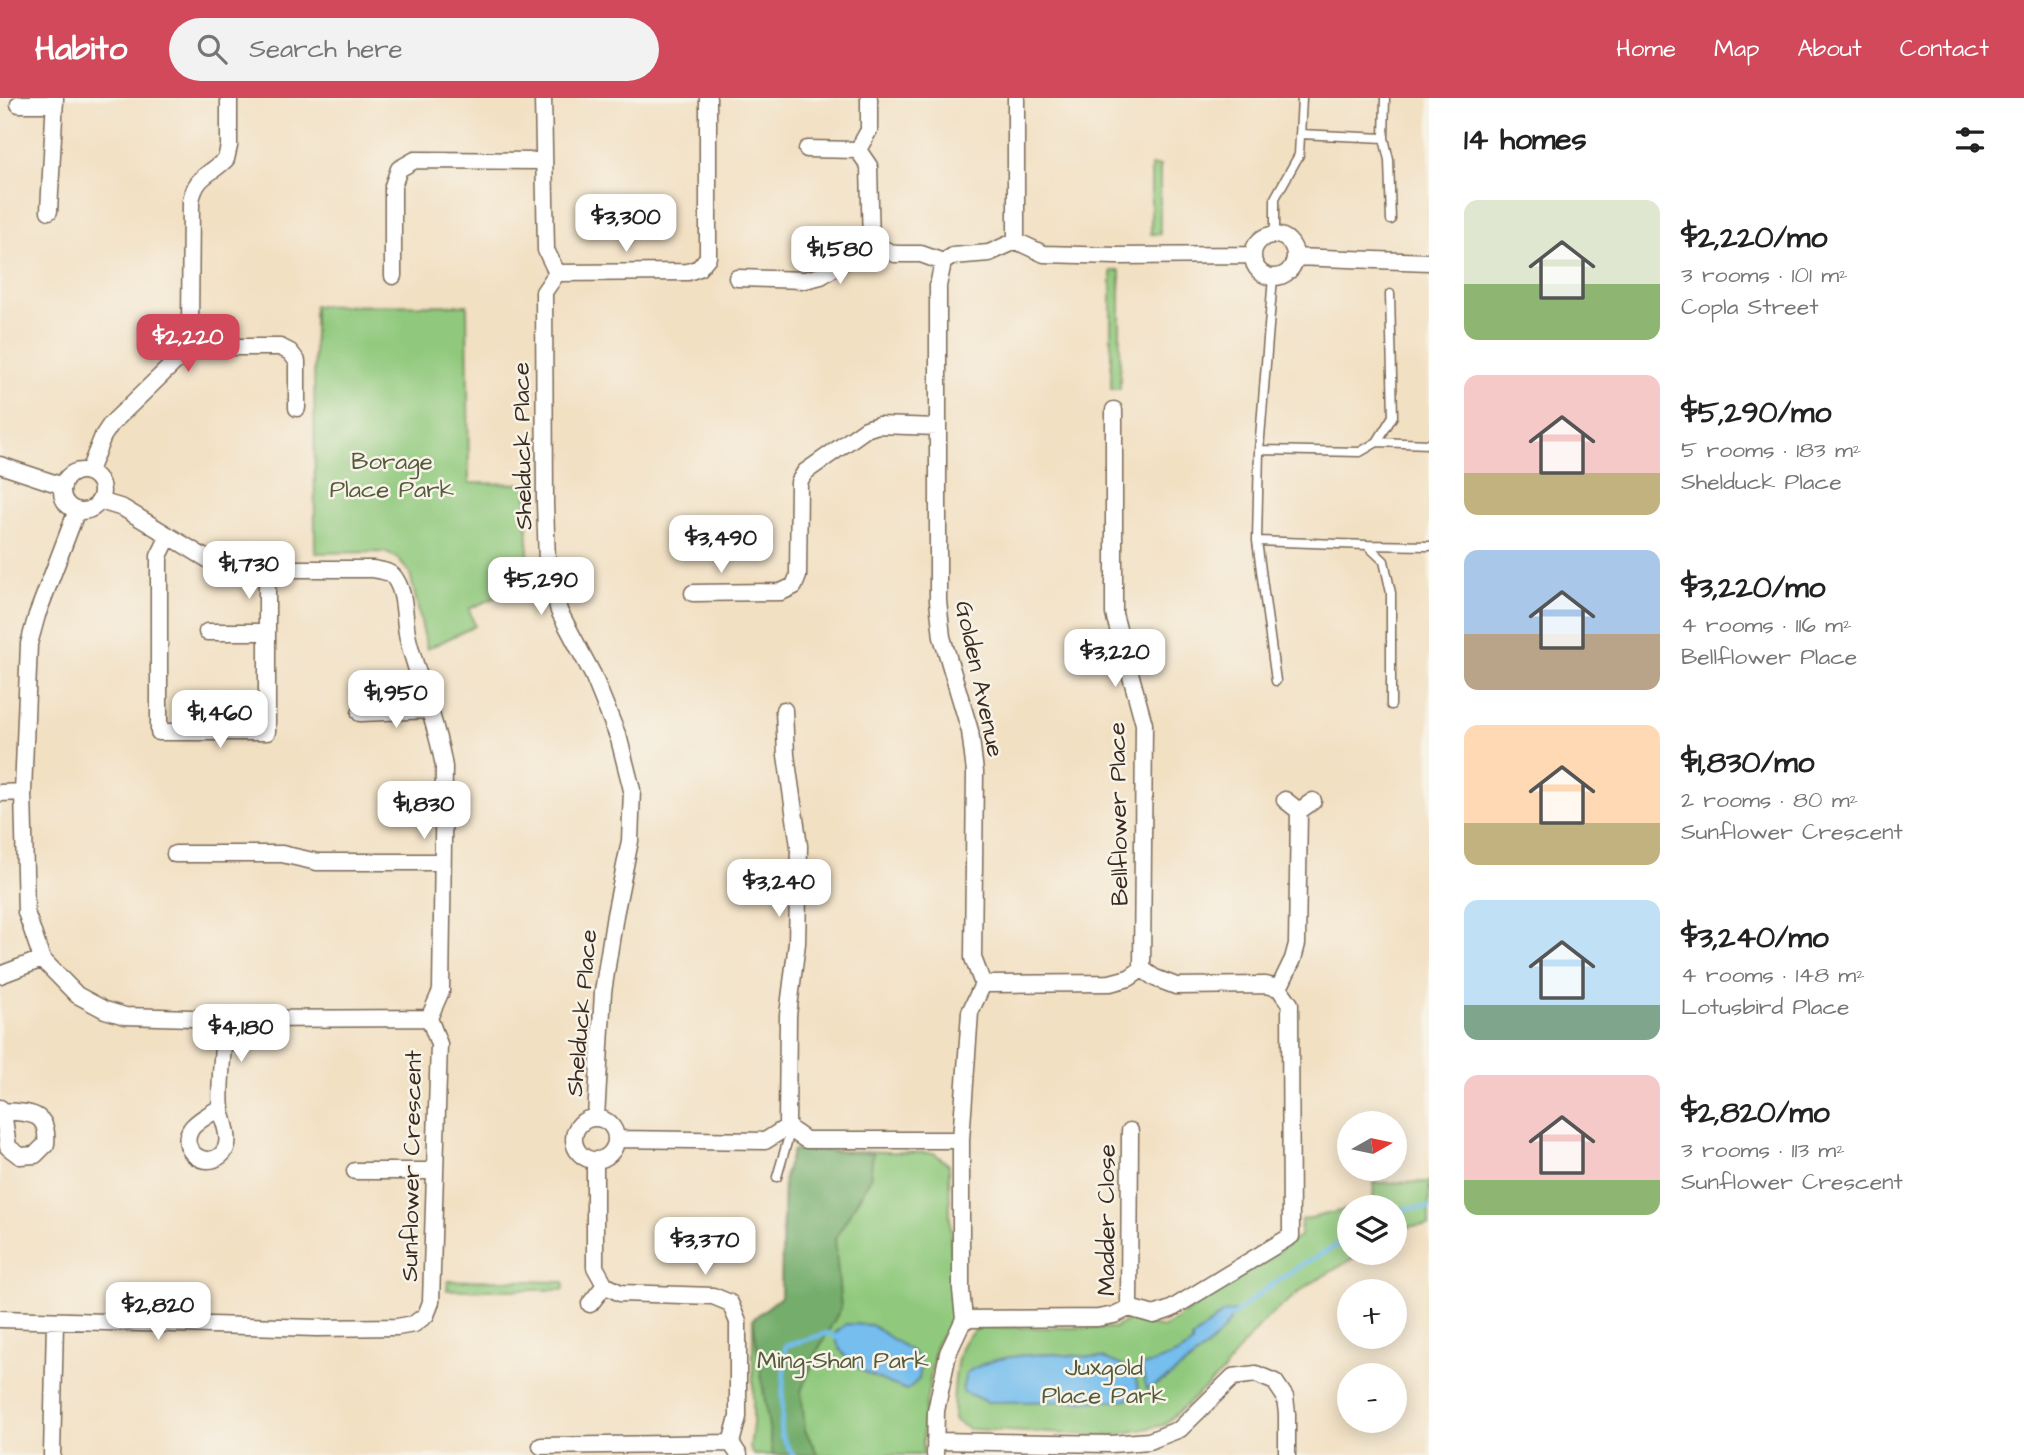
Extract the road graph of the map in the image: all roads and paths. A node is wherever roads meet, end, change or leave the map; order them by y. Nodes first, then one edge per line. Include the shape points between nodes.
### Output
1 (229, 98) edge
2 (542, 98) edge
3 (708, 98) edge
4 (869, 98) edge
5 (1016, 98) edge
6 (1301, 98) edge
7 (1385, 98) edge
8 (55, 101) edge
9 (19, 104) dead end
10 (1300, 134) junction
11 (1384, 138) junction
12 (807, 149) dead end
13 (858, 150) junction
14 (543, 161) junction
15 (49, 211) dead end
16 (1391, 220) dead end
17 (1275, 235) junction
18 (1016, 241) junction
19 (871, 244) junction
20 (1253, 255) junction
21 (1295, 257) junction
22 (943, 262) junction
23 (1429, 262) edge
24 (557, 274) junction
25 (393, 276) dead end
26 (1273, 277) junction
27 (737, 278) dead end
28 (1390, 294) dead end
29 (195, 350) junction
30 (297, 408) dead end
31 (1114, 410) dead end
32 (938, 426) junction
33 (1377, 442) junction
34 (1429, 444) edge
35 (1259, 450) junction
36 (0, 466) edge
37 (89, 471) junction
38 (62, 486) junction
39 (100, 501) junction
40 (77, 510) junction
41 (169, 536) junction
42 (1257, 541) junction
43 (1367, 545) junction
44 (1429, 546) edge
45 (267, 569) junction
46 (693, 593) dead end
47 (207, 632) dead end
48 (267, 632) junction
49 (1276, 681) dead end
50 (1391, 705) dead end
51 (430, 710) junction
52 (784, 710) dead end
53 (360, 713) dead end
54 (23, 792) junction
55 (0, 793) edge
56 (1284, 800) dead end
57 (1313, 801) dead end
58 (1299, 811) junction
59 (175, 854) dead end
60 (442, 862) junction
61 (42, 959) junction
62 (1142, 969) junction
63 (0, 975) edge
64 (983, 984) junction
65 (1279, 988) junction
66 (429, 1018) junction
67 (225, 1019) junction
68 (221, 1107) dead end
69 (596, 1118) junction
70 (787, 1127) junction
71 (1130, 1131) dead end
72 (616, 1139) junction
73 (961, 1140) junction
74 (595, 1160) junction
75 (355, 1171) dead end
76 (435, 1171) junction
77 (777, 1177) dead end
78 (605, 1285) junction
79 (590, 1304) dead end
80 (1129, 1308) junction
81 (0, 1319) edge
82 (964, 1319) junction
83 (55, 1322) junction
84 (541, 1446) dead end
85 (935, 1448) edge
86 (735, 1449) edge
87 (1112, 1449) edge
88 (52, 1455) edge
89 (1287, 1455) edge

1 - 29 street via 226,159 193,187 191,201 190,330
2 - 14 street
3 - 24 street via 708,257 699,268 688,272
4 - 13 street via 869,130
5 - 18 street
6 - 10 lane
7 - 11 lane
8 - 9 street
8 - 15 street
10 - 11 lane
10 - 17 lane via 1299,155 1275,198
11 - 16 lane
12 - 13 street
13 - 19 street via 869,166
14 - 24 street via 546,250
14 - 25 street via 415,160 399,169 393,186
17 - 20 street via 1262,239
17 - 21 street via 1287,240
18 - 20 street via 1044,254
18 - 22 street via 989,253 954,256
19 - 22 street via 895,254 921,254
19 - 27 street via 821,276 805,280
20 - 26 street via 1256,268
21 - 23 street
21 - 26 street via 1291,270
22 - 32 street, Golden Avenue via 938,286
24 - 69 street, Shelduck Place via 544,292 547,562 559,611 619,739 632,790 630,841 603,992
26 - 35 lane
28 - 33 lane via 1393,416
29 - 30 street via 279,347 290,352 297,361
29 - 37 street via 180,357 111,424
31 - 62 street, Bellflower Place via 1114,614 1144,724
32 - 46 street via 866,429 805,472 799,482 798,576 794,586 780,592
32 - 64 street, Golden Avenue via 938,601 942,637 970,731 975,772 973,958
33 - 34 lane
33 - 35 lane via 1360,452
35 - 42 lane
36 - 38 street
37 - 38 street via 70,474
37 - 39 street via 101,481
38 - 40 street via 65,501
39 - 40 street via 90,510
39 - 41 street, Sunflower Crescent via 123,508
40 - 54 street via 29,644
41 - 45 street, Sunflower Crescent via 217,565
41 - 48 street via 159,556 159,732 267,732
42 - 43 lane
42 - 49 lane
43 - 44 lane
43 - 50 lane via 1384,561 1391,593
45 - 48 street
45 - 51 street, Sunflower Crescent via 373,569 393,576 402,592 408,642
47 - 48 street
51 - 53 street
51 - 60 street, Sunflower Crescent via 444,767
52 - 70 street via 799,846 797,943 788,1015
54 - 55 street
54 - 61 street via 26,912
56 - 58 street
57 - 58 street
58 - 65 street via 1297,944
59 - 60 street via 282,854 317,862
60 - 66 street, Sunflower Crescent via 441,991
61 - 63 street
61 - 67 street via 77,995 104,1010 125,1016
62 - 64 street via 1110,983
62 - 65 street via 1176,986
64 - 73 street via 970,1012
65 - 80 street via 1290,1004 1291,1236 1171,1309 1154,1315
66 - 67 street
66 - 76 street, Sunflower Crescent via 439,1044
67 - 68 street
69 - 72 street via 608,1122
69 - 74 street via 584,1122 575,1139 578,1151
70 - 72 street via 765,1141
70 - 73 street via 806,1140
70 - 77 lane
71 - 80 street, Madder Close
72 - 74 street via 612,1152
73 - 82 street
74 - 78 street via 595,1267
75 - 76 street
76 - 83 street, Sunflower Crescent via 431,1302 426,1315 414,1324 317,1328
78 - 79 street
78 - 86 street via 620,1293 713,1296 730,1303 738,1322
80 - 82 street via 1098,1318
81 - 83 street, Sunflower Crescent
82 - 85 street via 948,1353 936,1411
83 - 88 street
84 - 86 street
85 - 87 street
87 - 89 street via 1180,1429 1233,1377 1256,1374 1275,1382 1285,1398

